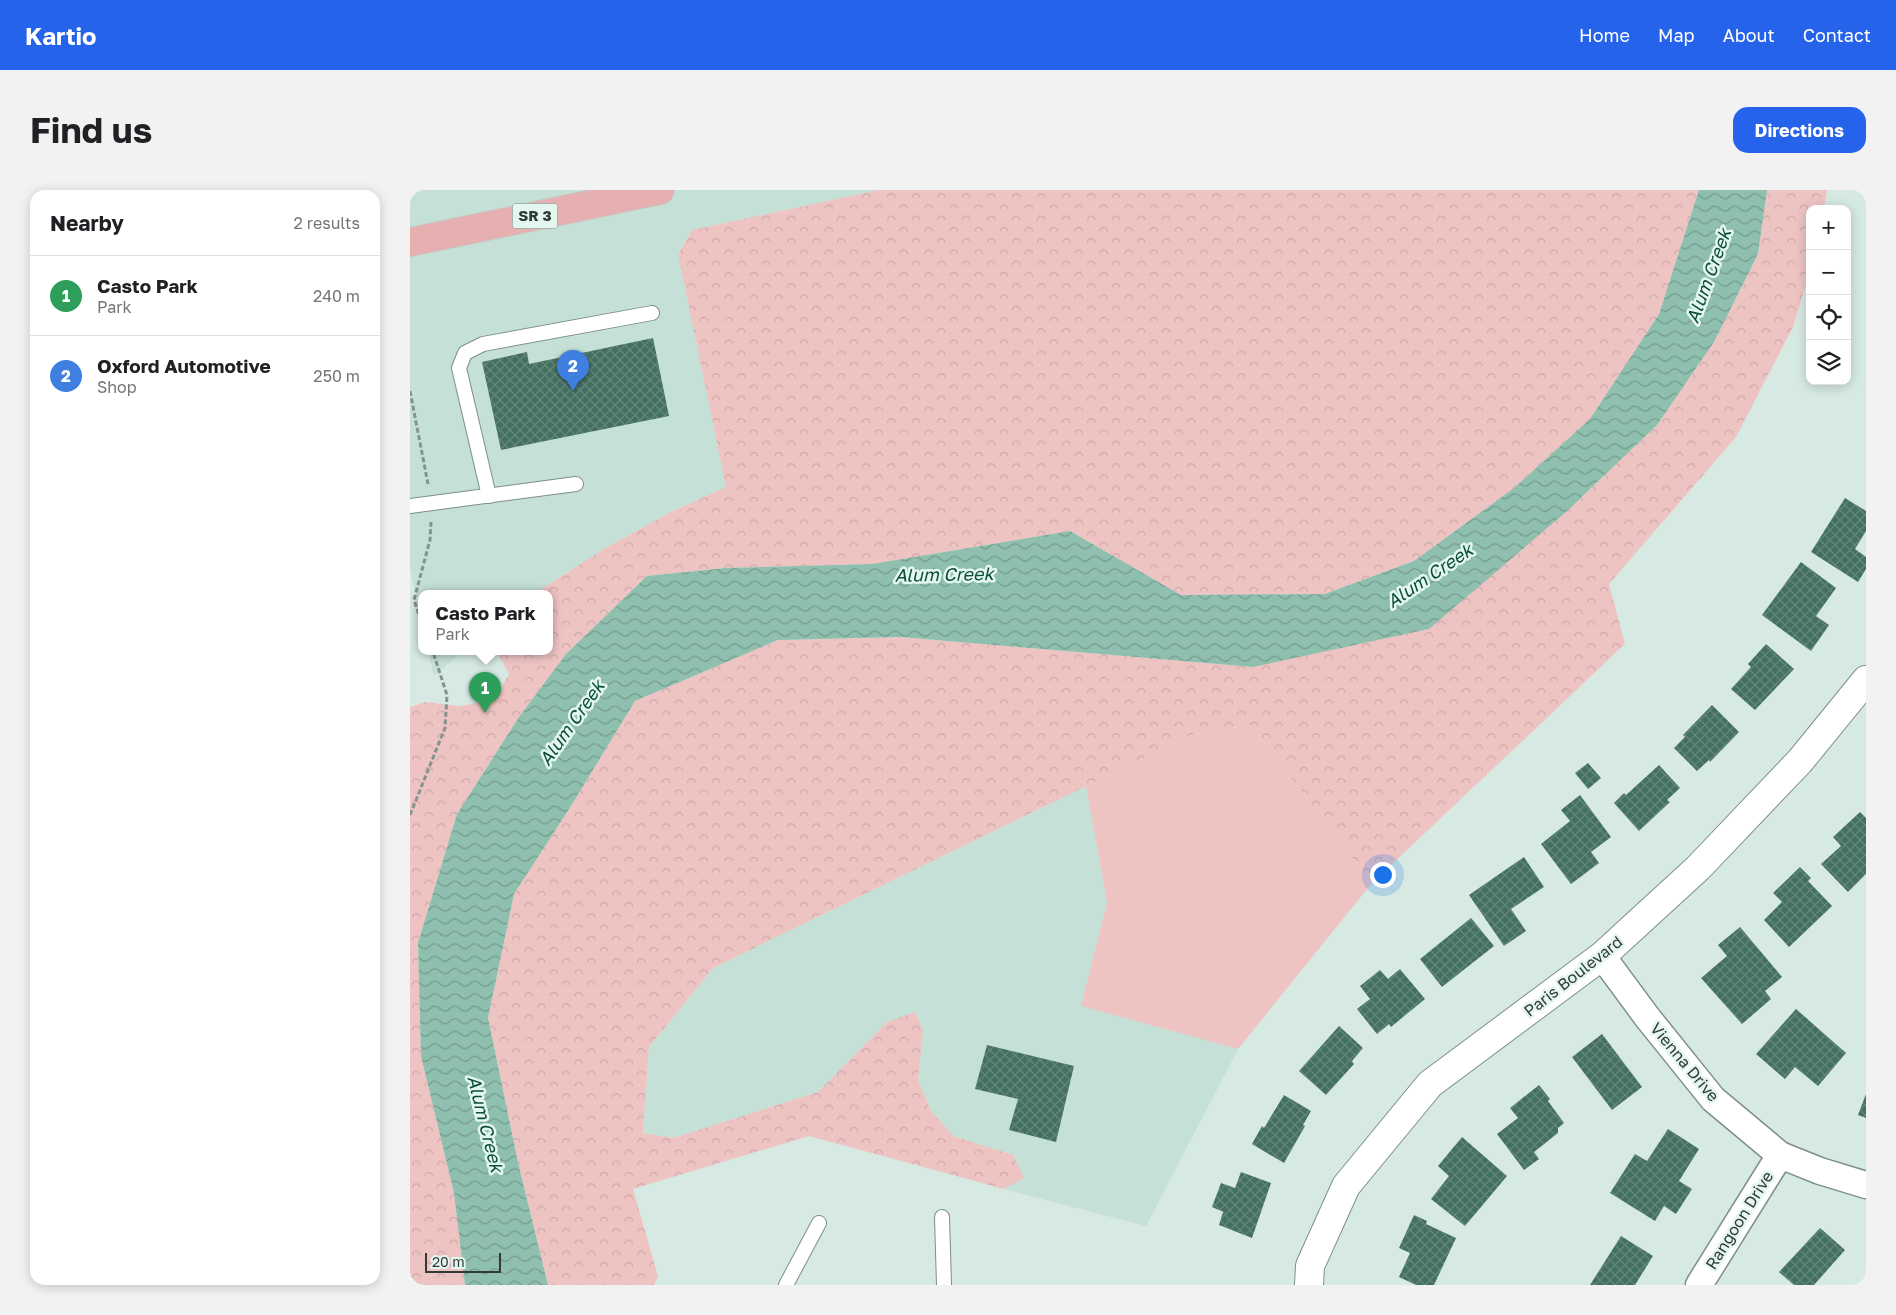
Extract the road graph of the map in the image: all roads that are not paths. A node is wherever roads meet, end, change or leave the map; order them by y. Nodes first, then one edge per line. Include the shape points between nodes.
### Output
1 (660, 190) edge
2 (410, 242) edge
3 (652, 313) dead end
4 (576, 484) dead end
5 (489, 496) junction
6 (410, 506) edge
7 (1866, 680) edge
8 (1602, 956) junction
9 (1780, 1155) junction
10 (1866, 1185) edge
11 (942, 1217) dead end
12 (818, 1223) dead end
13 (786, 1285) edge
14 (944, 1285) edge
15 (1309, 1285) edge
16 (1699, 1285) edge

1 - 2 main road, SR 3
3 - 5 lane via 483,344 465,353 459,368
4 - 5 lane
5 - 6 lane
7 - 8 street, Paris Boulevard via 1800,761 1712,853
8 - 9 street, Vienna Drive via 1713,1098
8 - 15 street, Paris Boulevard via 1430,1084 1346,1186 1310,1266
9 - 10 street, Vienna Drive
9 - 16 street, Rangoon Drive
11 - 14 lane
12 - 13 lane

